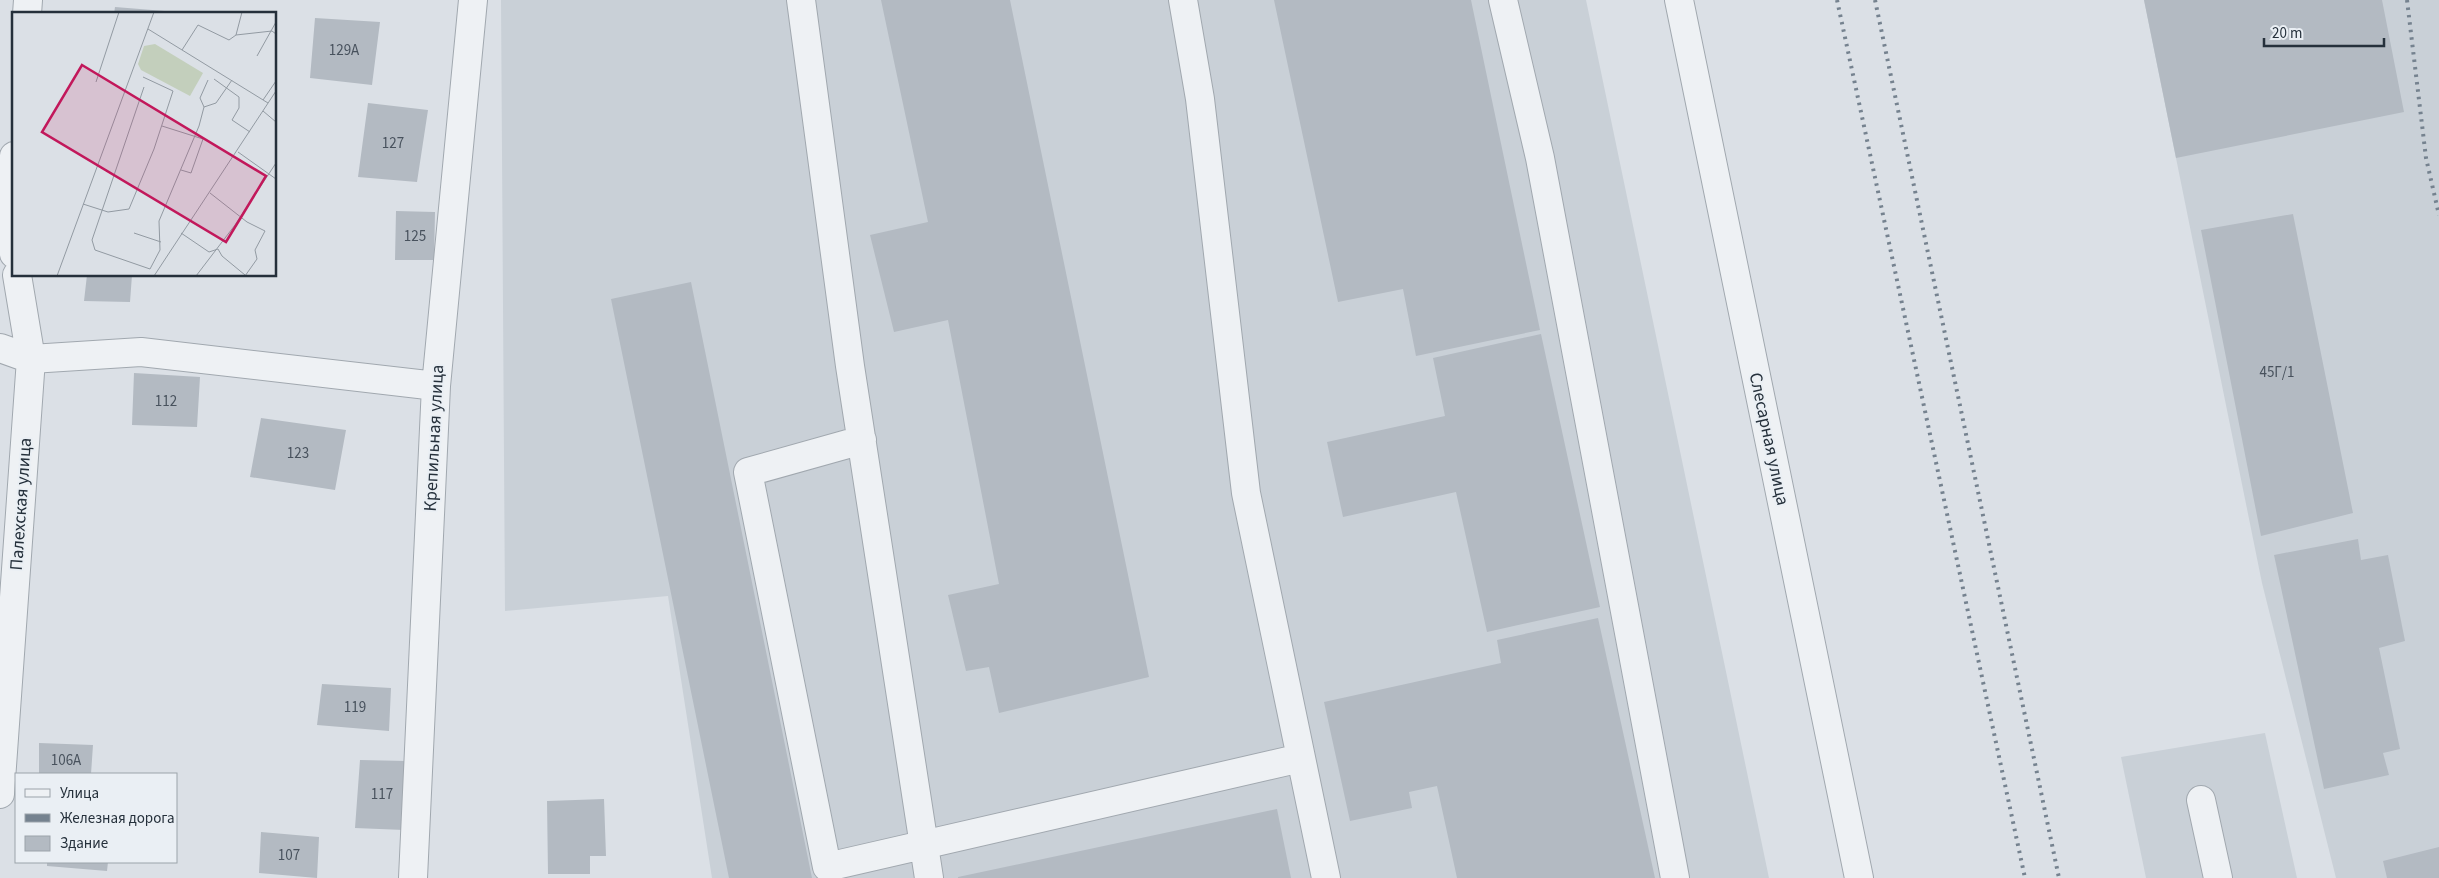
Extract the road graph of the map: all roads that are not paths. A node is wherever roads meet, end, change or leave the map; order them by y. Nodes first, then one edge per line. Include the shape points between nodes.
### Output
1 (473, 0) edge
2 (801, 0) edge
3 (1183, 0) edge
4 (1503, 0) edge
5 (1679, 0) edge
6 (12, 177) edge
7 (12, 242) edge
8 (17, 276) edge
9 (0, 348) edge
10 (31, 358) junction
11 (436, 386) junction
12 (862, 440) junction
13 (1301, 758) junction
14 (0, 794) edge
15 (2201, 800) dead end
16 (924, 844) junction
17 (413, 878) edge
18 (929, 878) edge
19 (1326, 878) edge
20 (1675, 878) edge
21 (1859, 878) edge
22 (2218, 878) edge

1 - 11 street, Крепильная улица
2 - 12 street
3 - 13 street via 1200,100 1246,493
4 - 20 street via 1540,158
5 - 21 street, Слесарная улица
6 - 7 street via 8,219
8 - 10 street, Палехская улица
9 - 10 street
10 - 11 street via 141,352
10 - 14 street, Палехская улица
11 - 17 street, Крепильная улица
12 - 16 street
12 - 16 street via 748,472 827,867
13 - 16 street
13 - 19 street
15 - 22 street
16 - 18 street

